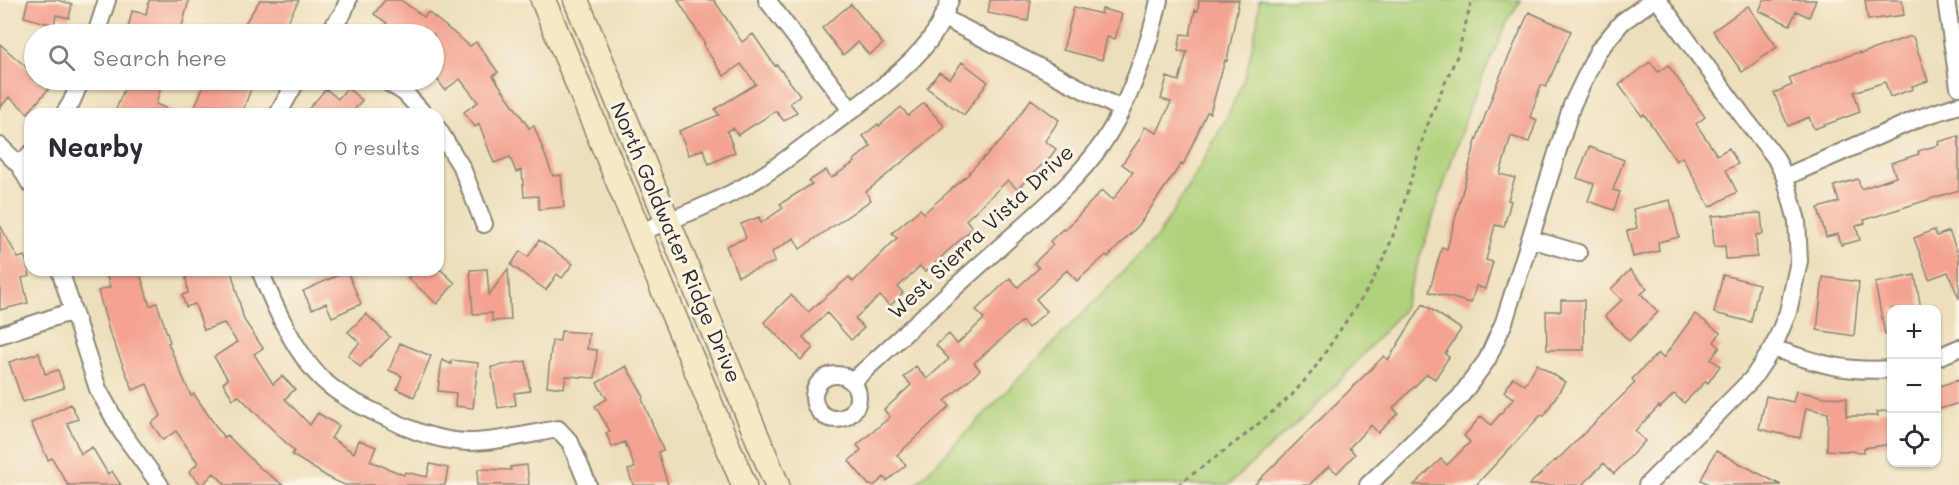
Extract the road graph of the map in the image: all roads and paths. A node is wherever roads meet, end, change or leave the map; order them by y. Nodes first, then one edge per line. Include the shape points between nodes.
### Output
1 (107, 0) edge
2 (348, 0) edge
3 (543, 0) edge
4 (576, 0) edge
5 (767, 0) edge
6 (950, 0) edge
7 (1159, 0) edge
8 (1472, 0) edge
9 (1655, 0) edge
10 (1946, 0) edge
11 (942, 17) junction
12 (99, 24) edge
13 (335, 24) edge
14 (1959, 87) edge
15 (77, 90) edge
16 (291, 90) edge
17 (400, 90) edge
18 (1959, 105) edge
19 (68, 108) edge
20 (281, 108) edge
21 (419, 108) edge
22 (1121, 109) junction
23 (851, 110) junction
24 (444, 139) edge
25 (0, 146) edge
26 (24, 159) edge
27 (1785, 177) junction
28 (668, 221) junction
29 (484, 224) dead end
30 (640, 232) junction
31 (1531, 239) junction
32 (1578, 253) dead end
33 (62, 276) edge
34 (262, 276) edge
35 (73, 311) junction
36 (0, 335) edge
37 (1773, 348) junction
38 (1959, 348) edge
39 (1941, 356) edge
40 (1887, 369) edge
41 (852, 382) dead end
42 (160, 485) edge
43 (588, 485) edge
44 (744, 485) edge
45 (777, 485) edge
46 (1178, 485) edge
47 (1368, 485) edge
48 (1647, 485) edge

1 - 12 street
2 - 13 street
3 - 30 street, North Goldwater Ridge Drive
4 - 28 street, North Goldwater Ridge Drive
5 - 23 street
6 - 11 street
7 - 22 street, West Sierra Vista Drive via 1149,38
8 - 46 path via 1457,56 1429,122 1391,240 1371,284 1292,395 1245,436
9 - 27 street via 1775,157
9 - 31 street via 1622,22 1598,51 1572,105
10 - 14 street
11 - 22 street
11 - 23 street via 937,29 905,66
15 - 19 street
16 - 20 street
17 - 21 street
18 - 27 street via 1919,118
22 - 41 street, West Sierra Vista Drive via 1103,143 1078,173
23 - 28 street via 756,180
24 - 29 street via 462,168
25 - 26 street
27 - 37 street via 1797,220 1799,261 1788,312
28 - 30 street
28 - 45 street, North Goldwater Ridge Drive
30 - 44 street, North Goldwater Ridge Drive
31 - 32 street
31 - 47 street via 1487,360 1460,397
33 - 35 street
34 - 43 street via 302,352 322,379 350,400 427,435 467,442 558,429 570,442
35 - 36 street
35 - 42 street via 98,389
37 - 40 street via 1822,365 1866,371
37 - 48 street via 1752,379
38 - 39 street

